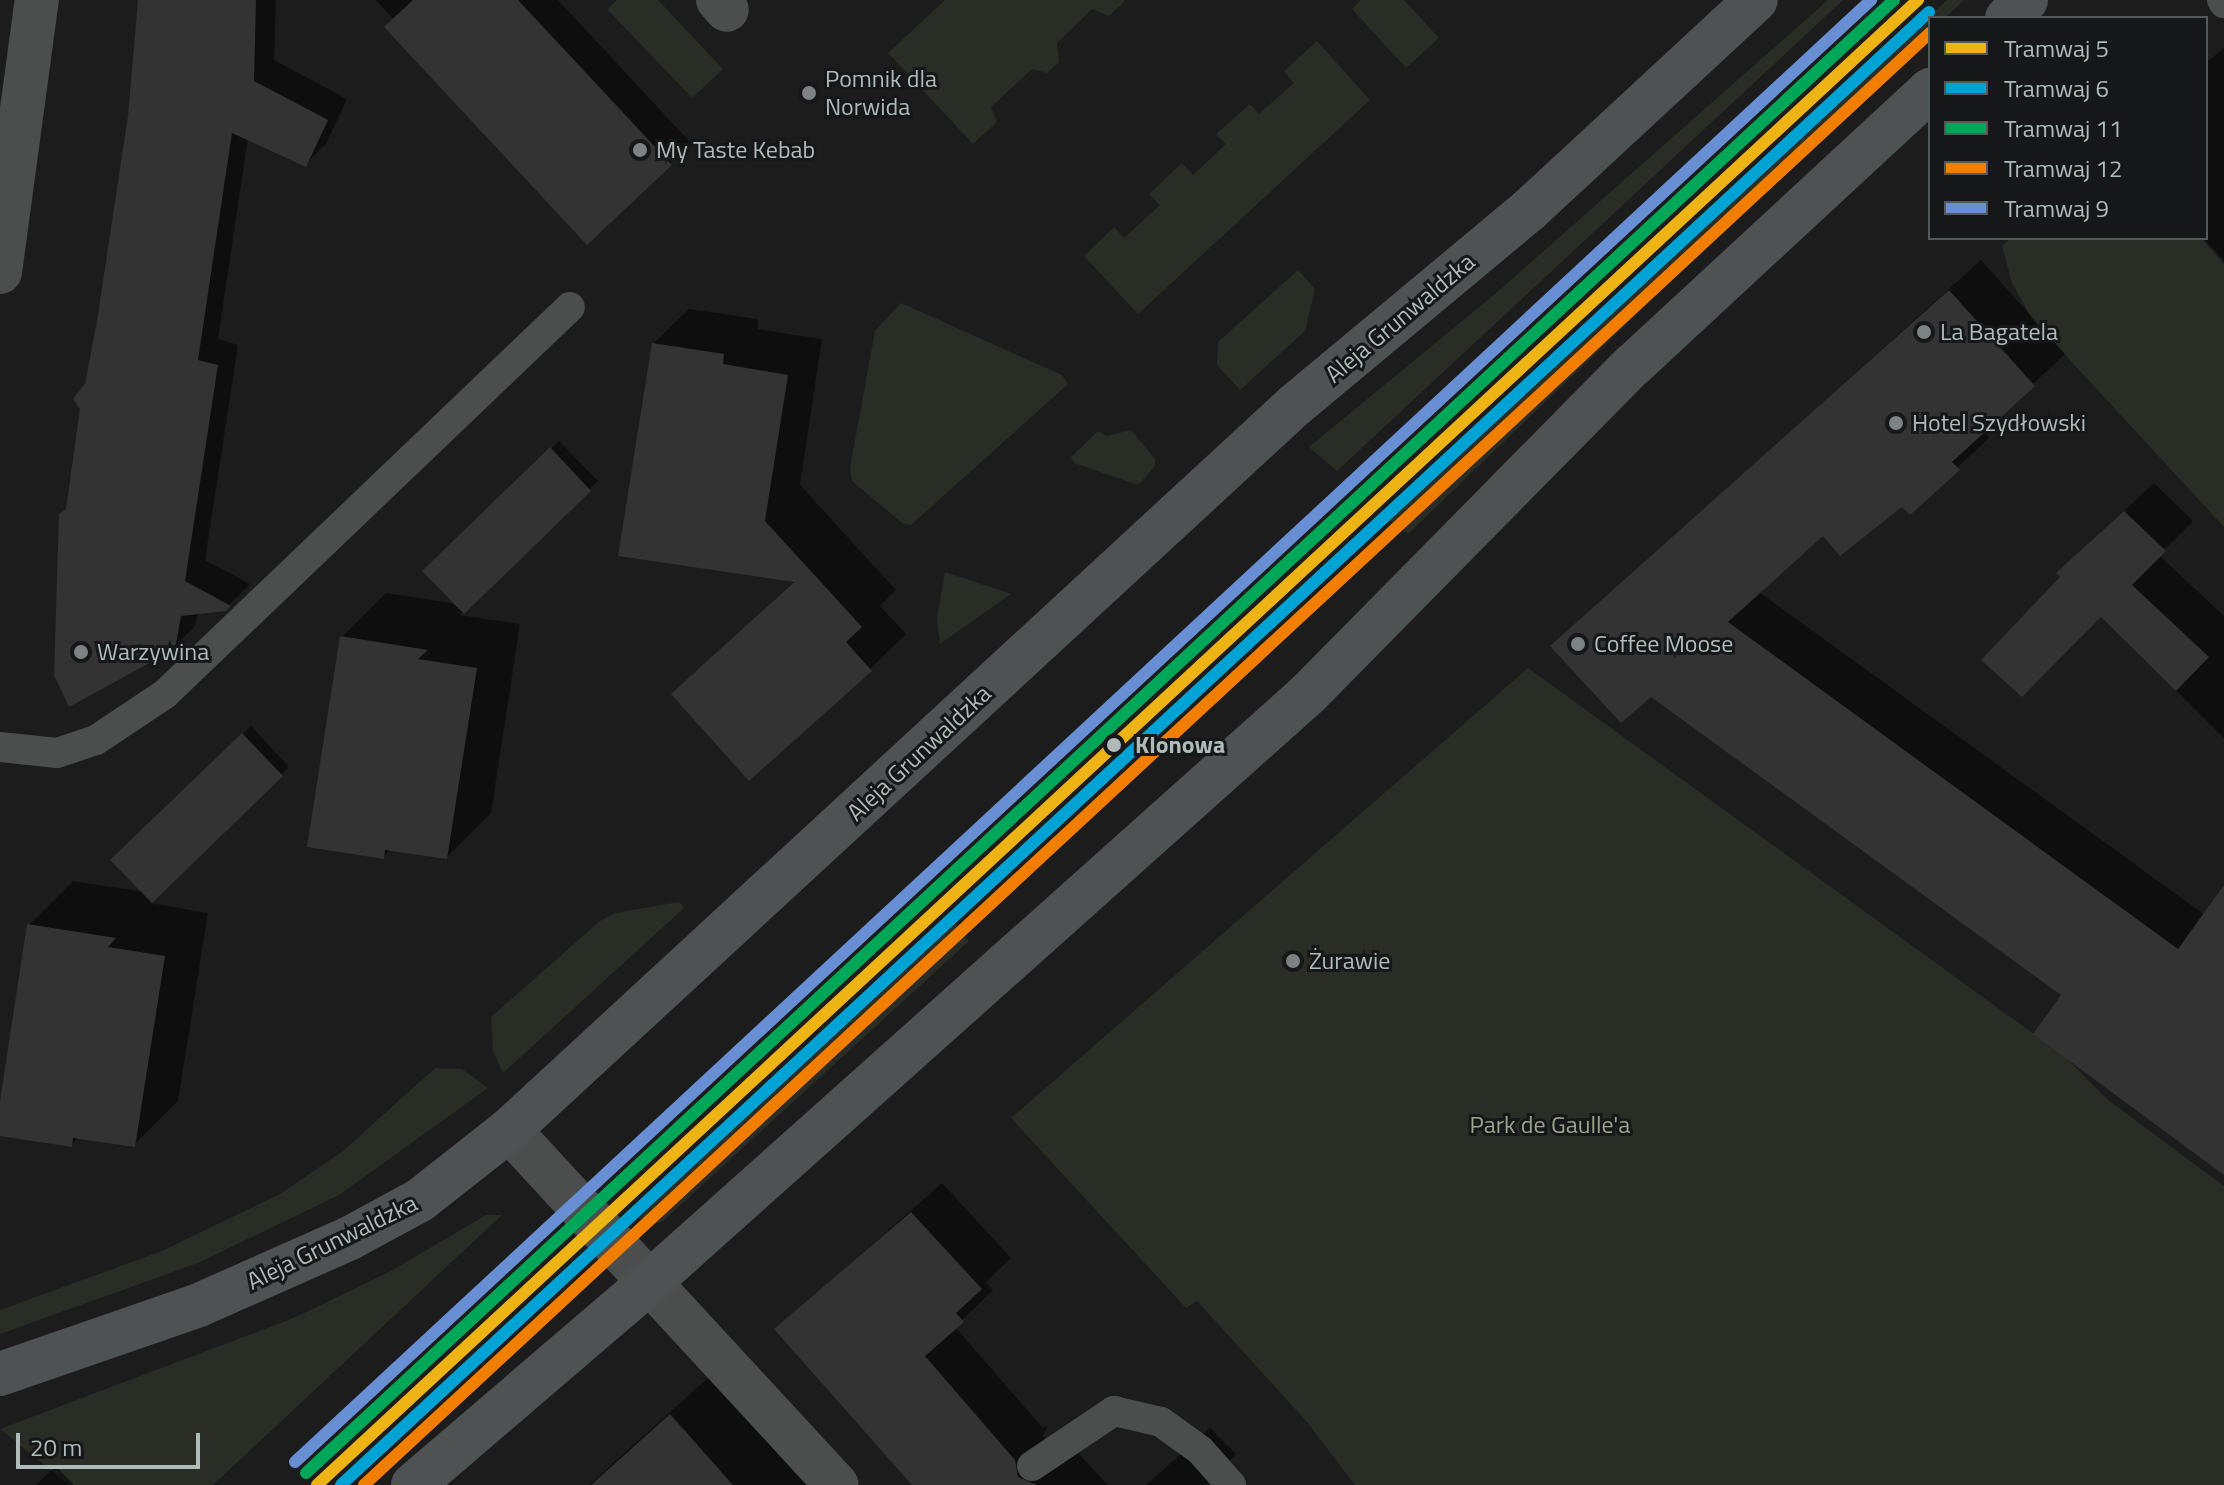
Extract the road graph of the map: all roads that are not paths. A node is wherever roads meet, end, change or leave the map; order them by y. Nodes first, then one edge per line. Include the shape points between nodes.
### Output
1 (37, 0) edge
2 (1756, 0) edge
3 (2026, 0) edge
4 (2009, 16) edge
5 (1928, 92) edge
6 (12, 107) edge
7 (0, 272) edge
8 (570, 307) dead end
9 (0, 747) edge
10 (509, 1130) junction
11 (651, 1281) junction
12 (0, 1374) edge
13 (1032, 1466) dead end
14 (413, 1485) edge
15 (837, 1485) edge
16 (1231, 1485) edge

1 - 6 street
2 - 10 main road, Aleja Grunwaldzka via 1529,210 1295,405
3 - 4 main road
5 - 11 main road via 1633,365 1308,694
6 - 7 street
8 - 9 lane via 165,694 96,740 57,753
10 - 11 street
10 - 12 main road, Aleja Grunwaldzka via 420,1200 350,1238 199,1305
11 - 14 main road
11 - 15 street
13 - 16 lane via 1114,1411 1161,1422 1200,1450

